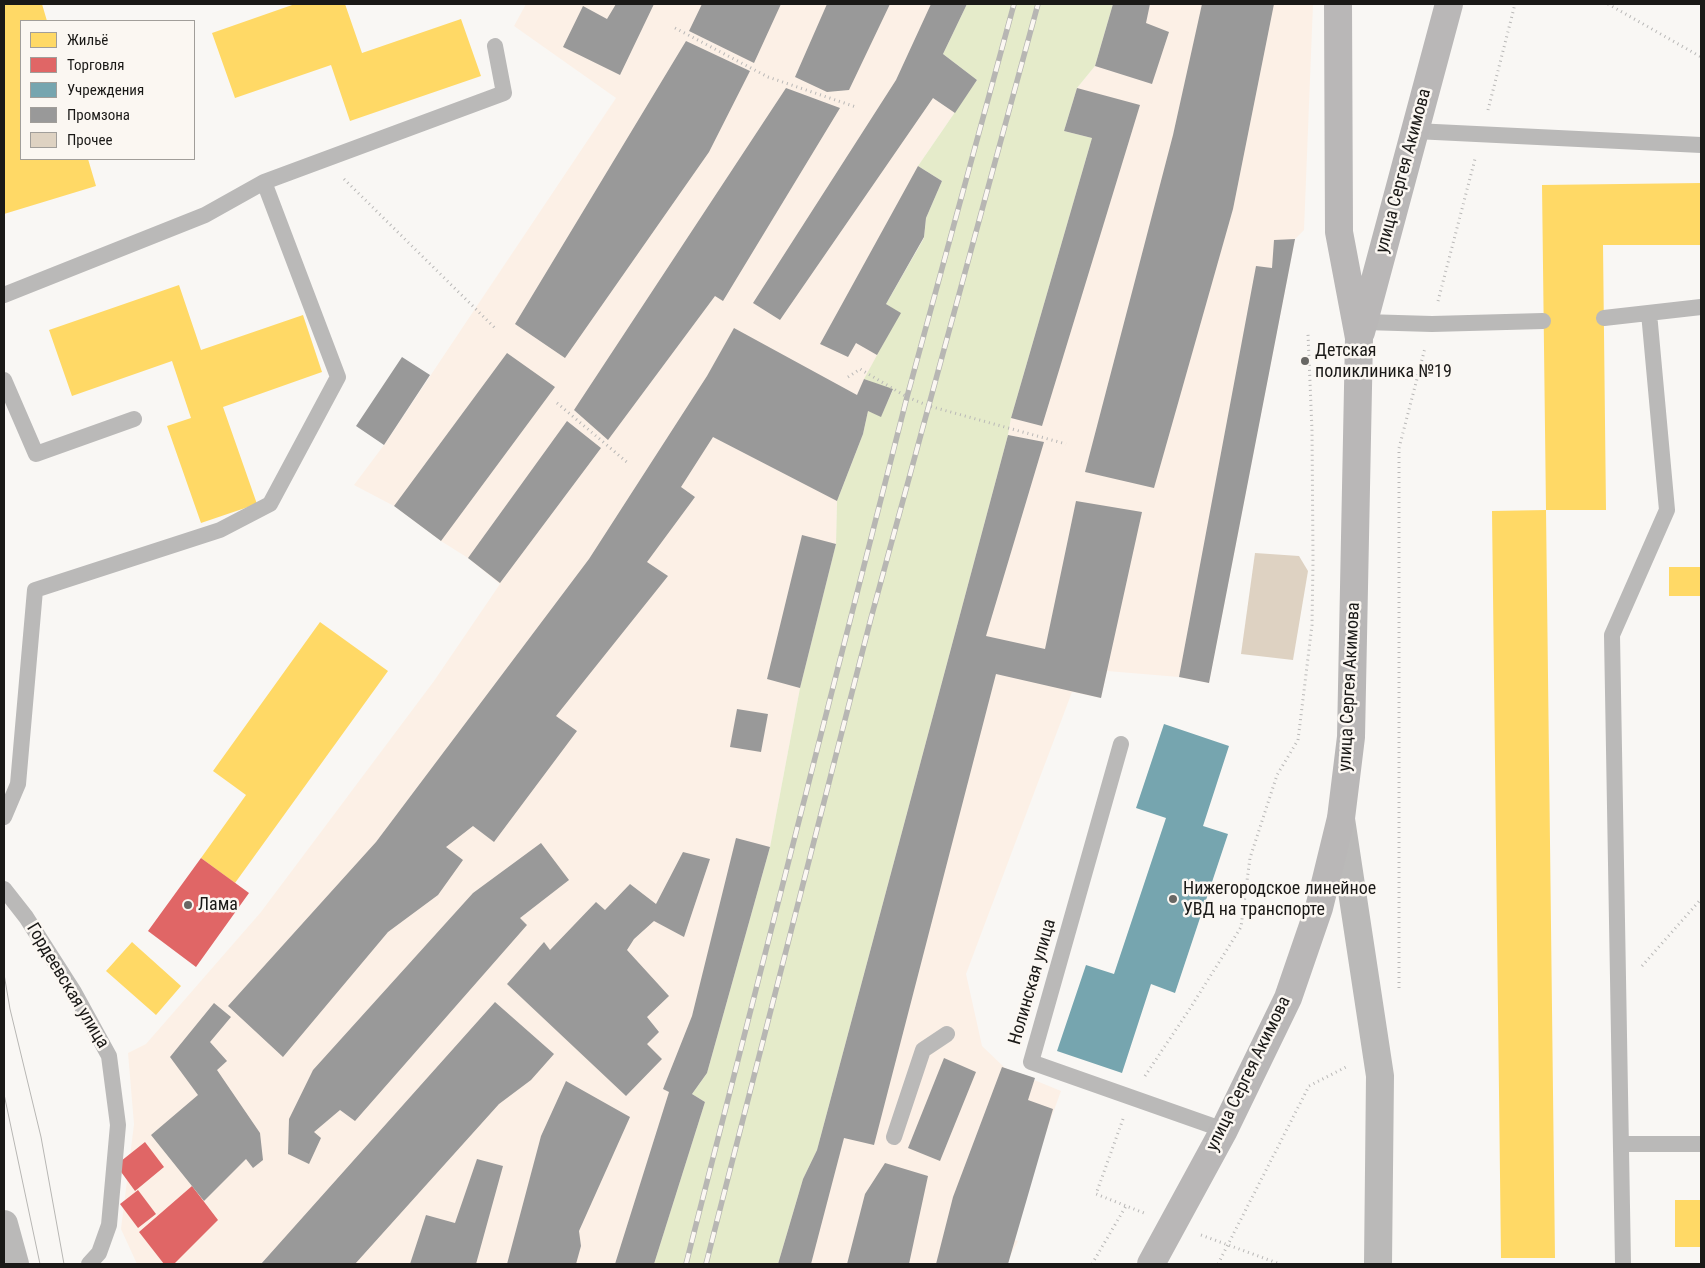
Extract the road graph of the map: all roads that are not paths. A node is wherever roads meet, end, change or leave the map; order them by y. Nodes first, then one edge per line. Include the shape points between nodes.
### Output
1 (1338, 4) edge
2 (1449, 4) edge
3 (496, 46) dead end
4 (1415, 131) junction
5 (1701, 145) edge
6 (264, 182) junction
7 (4, 295) edge
8 (1701, 307) edge
9 (1649, 313) junction
10 (1604, 318) dead end
11 (1544, 321) dead end
12 (1361, 330) junction
13 (4, 380) edge
14 (134, 419) dead end
15 (1121, 744) dead end
16 (4, 817) edge
17 (1341, 818) junction
18 (4, 889) edge
19 (947, 1034) dead end
20 (1224, 1130) junction
21 (894, 1137) dead end
22 (1621, 1144) junction
23 (1701, 1144) edge
24 (4, 1224) edge
25 (15, 1264) edge
26 (89, 1264) edge
27 (1151, 1264) edge
28 (1378, 1264) edge
29 (1623, 1264) edge

1 - 12 main road, улица Сергея Акимова via 1339,232
2 - 4 main road, улица Сергея Акимова
3 - 6 lane via 504,93
4 - 5 lane
4 - 12 main road, улица Сергея Акимова
6 - 7 lane via 205,215
6 - 16 lane via 338,377 270,504 220,530 36,590 18,784
8 - 9 lane
9 - 10 lane
9 - 22 lane via 1667,510 1612,635
11 - 12 lane via 1432,324
12 - 17 main road, улица Сергея Акимова via 1351,737
13 - 14 lane via 36,454
15 - 20 lane, Нолинская улица via 1031,1062
17 - 20 main road, улица Сергея Акимова via 1320,908 1288,998
17 - 28 street via 1380,1076
18 - 26 lane, Гордеевская улица via 64,975 109,1056 118,1125 109,1226 99,1253
19 - 21 lane via 922,1050
20 - 27 main road, улица Сергея Акимова
22 - 23 lane
22 - 29 lane
24 - 25 street

